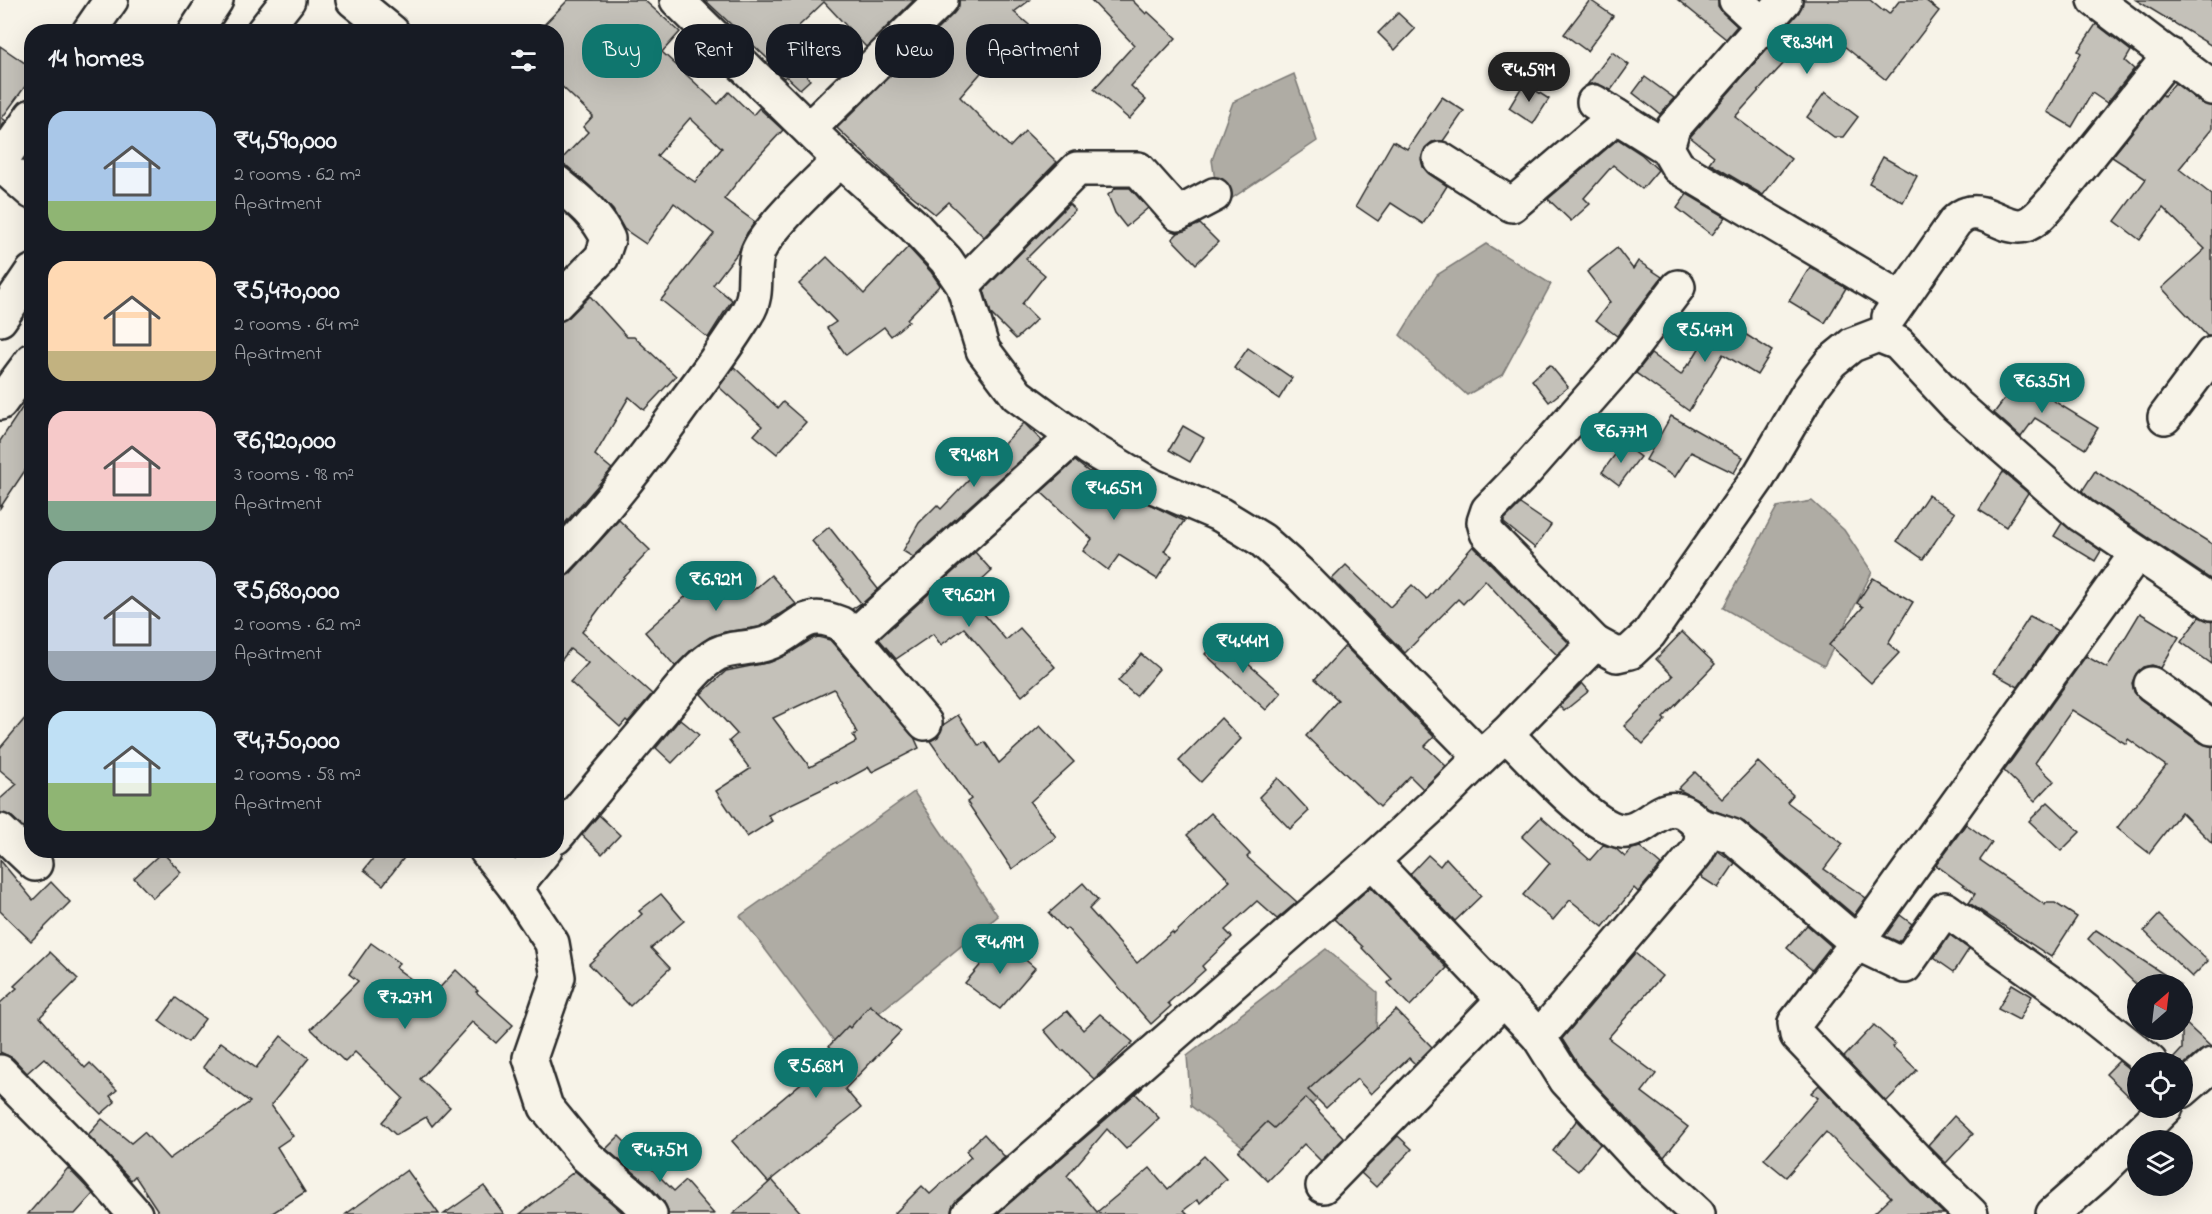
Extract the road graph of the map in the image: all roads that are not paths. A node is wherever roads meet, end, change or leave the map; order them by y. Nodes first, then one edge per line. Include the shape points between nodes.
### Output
1 (111, 0) edge
2 (216, 0) edge
3 (288, 0) edge
4 (354, 0) edge
5 (941, 0) edge
6 (1736, 0) edge
7 (1785, 0) edge
8 (2095, 0) edge
9 (692, 5) edge
10 (94, 24) edge
11 (200, 24) edge
12 (269, 24) edge
13 (382, 24) edge
14 (1763, 25) junction
15 (2170, 55) junction
16 (2212, 88) edge
17 (24, 128) edge
18 (809, 129) junction
19 (1667, 148) junction
20 (1440, 159) dead end
21 (840, 160) junction
22 (0, 163) edge
23 (24, 185) edge
24 (564, 188) edge
25 (1214, 195) dead end
26 (24, 284) edge
27 (963, 285) junction
28 (1678, 287) dead end
29 (564, 296) edge
30 (1901, 299) junction
31 (0, 319) edge
32 (1878, 335) junction
33 (2212, 354) edge
34 (24, 371) edge
35 (0, 403) edge
36 (2165, 417) dead end
37 (1074, 436) junction
38 (564, 552) edge
39 (2137, 553) junction
40 (2212, 603) edge
41 (853, 637) junction
42 (1594, 643) junction
43 (2151, 684) dead end
44 (925, 723) dead end
45 (2212, 728) edge
46 (1506, 734) junction
47 (1481, 757) junction
48 (1699, 825) junction
49 (564, 827) edge
50 (0, 831) edge
51 (24, 854) edge
52 (29, 858) edge
53 (492, 858) edge
54 (539, 858) edge
55 (1372, 861) junction
56 (35, 864) dead end
57 (515, 887) junction
58 (1857, 943) junction
59 (1504, 999) junction
60 (1539, 1037) junction
61 (2138, 1052) edge
62 (2212, 1065) edge
63 (0, 1072) edge
64 (2193, 1082) edge
65 (2155, 1118) edge
66 (1323, 1186) dead end
67 (2058, 1212) edge
68 (135, 1214) edge
69 (650, 1214) edge
70 (969, 1214) edge
71 (1698, 1214) edge
72 (1971, 1214) edge

1 - 10 street
2 - 11 street
3 - 12 street
4 - 13 street
5 - 18 street
6 - 14 street
7 - 14 street
8 - 15 street
9 - 18 street
14 - 19 street via 1673,128
15 - 16 street
15 - 30 street via 2036,219 2024,226 1968,213 1955,222
17 - 22 street
18 - 21 street
19 - 20 street via 1605,109 1512,205
19 - 30 street via 1678,167
21 - 27 street via 913,225
21 - 38 street via 769,233 754,264 755,295 749,310 640,465
22 - 23 street
24 - 29 street via 587,207 608,239 602,257
25 - 27 street via 1178,214 1138,169 1077,169
26 - 31 street
27 - 37 street via 983,350 1017,395
28 - 42 street via 1610,375 1488,510 1484,522 1487,532
30 - 32 street
32 - 39 street via 1898,343 1956,405 2052,492
32 - 42 street via 1852,345 1831,362 1811,388 1758,478 1649,634 1630,652 1617,655
33 - 36 street
34 - 35 street
37 - 41 street
37 - 47 street via 1153,486 1221,514 1262,540
39 - 40 street
39 - 58 street
41 - 44 street
41 - 49 street via 841,624 826,618 810,618 772,641 718,654 672,698
42 - 46 street
43 - 45 street
46 - 47 street
46 - 48 street via 1588,815 1605,826 1624,831 1669,810 1682,811
47 - 55 street
48 - 58 street via 1732,836
48 - 60 street via 1701,844 1696,853
50 - 51 street
52 - 56 street
53 - 57 street
54 - 57 street
55 - 59 street
55 - 70 street
57 - 69 street via 552,943 558,977 530,1058 546,1107 586,1156
58 - 61 street via 1905,966 1946,909 2067,995
58 - 72 street via 1795,1023 1797,1035
59 - 60 street
59 - 66 street
60 - 71 street via 1566,1080
62 - 64 street
63 - 68 street
65 - 67 street

